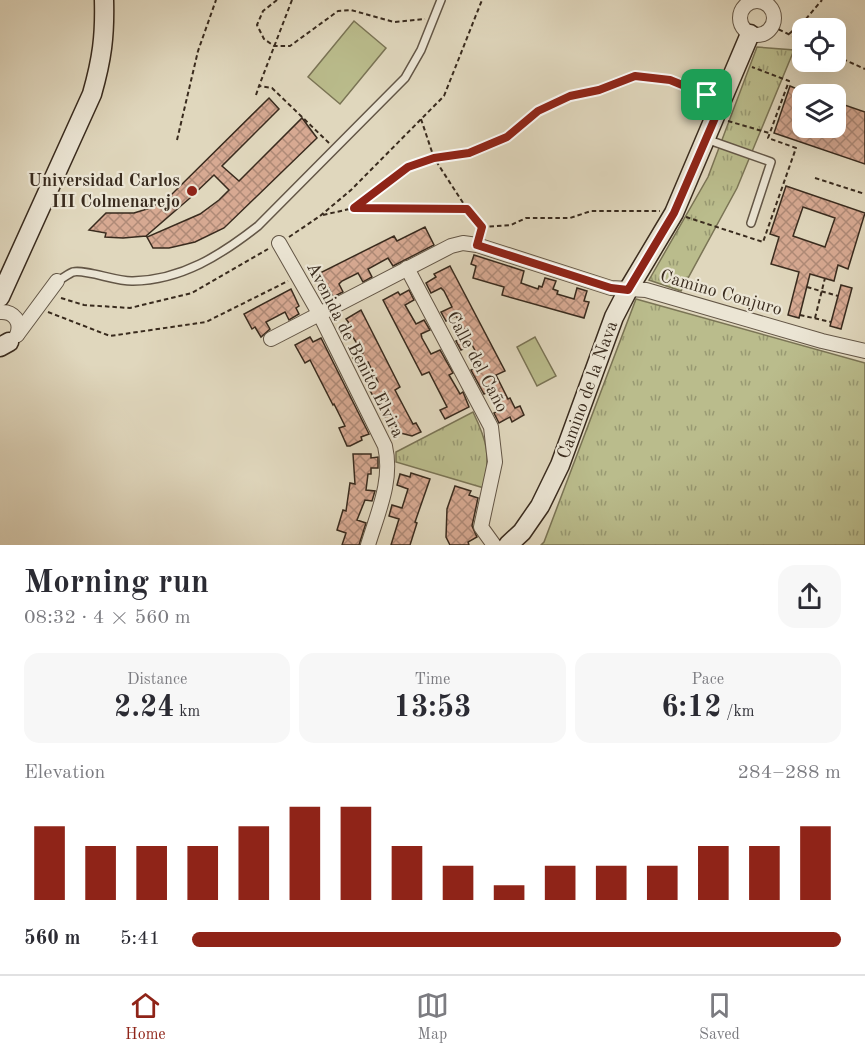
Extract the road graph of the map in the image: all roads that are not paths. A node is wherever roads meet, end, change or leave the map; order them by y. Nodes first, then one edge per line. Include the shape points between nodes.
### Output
1 (104, 0) edge
2 (441, 0) edge
3 (766, 1) edge
4 (750, 34) junction
5 (706, 138) junction
6 (751, 223) dead end
7 (279, 243) dead end
8 (407, 268) junction
9 (57, 281) joint
10 (628, 290) junction
11 (37, 307) junction
12 (4, 308) edge
13 (319, 313) junction
14 (271, 339) dead end
15 (7, 342) edge
16 (865, 351) edge
17 (368, 545) edge
18 (494, 545) edge
19 (508, 545) edge

1 - 12 street via 105,34 92,94
2 - 9 lane via 405,78 258,226 232,247 204,264 167,277 131,282 74,272
3 - 4 street via 774,13 772,26 763,34
3 - 4 street via 752,1 741,10 741,24
4 - 5 street, Camino de la Nava
5 - 6 lane via 771,162
5 - 10 street, Camino de la Nava via 674,213
7 - 13 street, Avenida de Benito Elvira
8 - 10 street, Camino Conjuro via 463,243
8 - 13 street, Camino Conjuro
8 - 18 street, Calle del Caño via 491,427 495,462 482,527
9 - 11 street
10 - 16 street, Camino Conjuro via 646,290
10 - 19 street, Camino de la Nava via 614,317 560,465 540,506
11 - 12 street via 22,314
11 - 15 street
12 - 15 street via 19,326
13 - 14 street, Camino Conjuro
13 - 17 street, Avenida de Benito Elvira via 385,446 389,463 388,481

